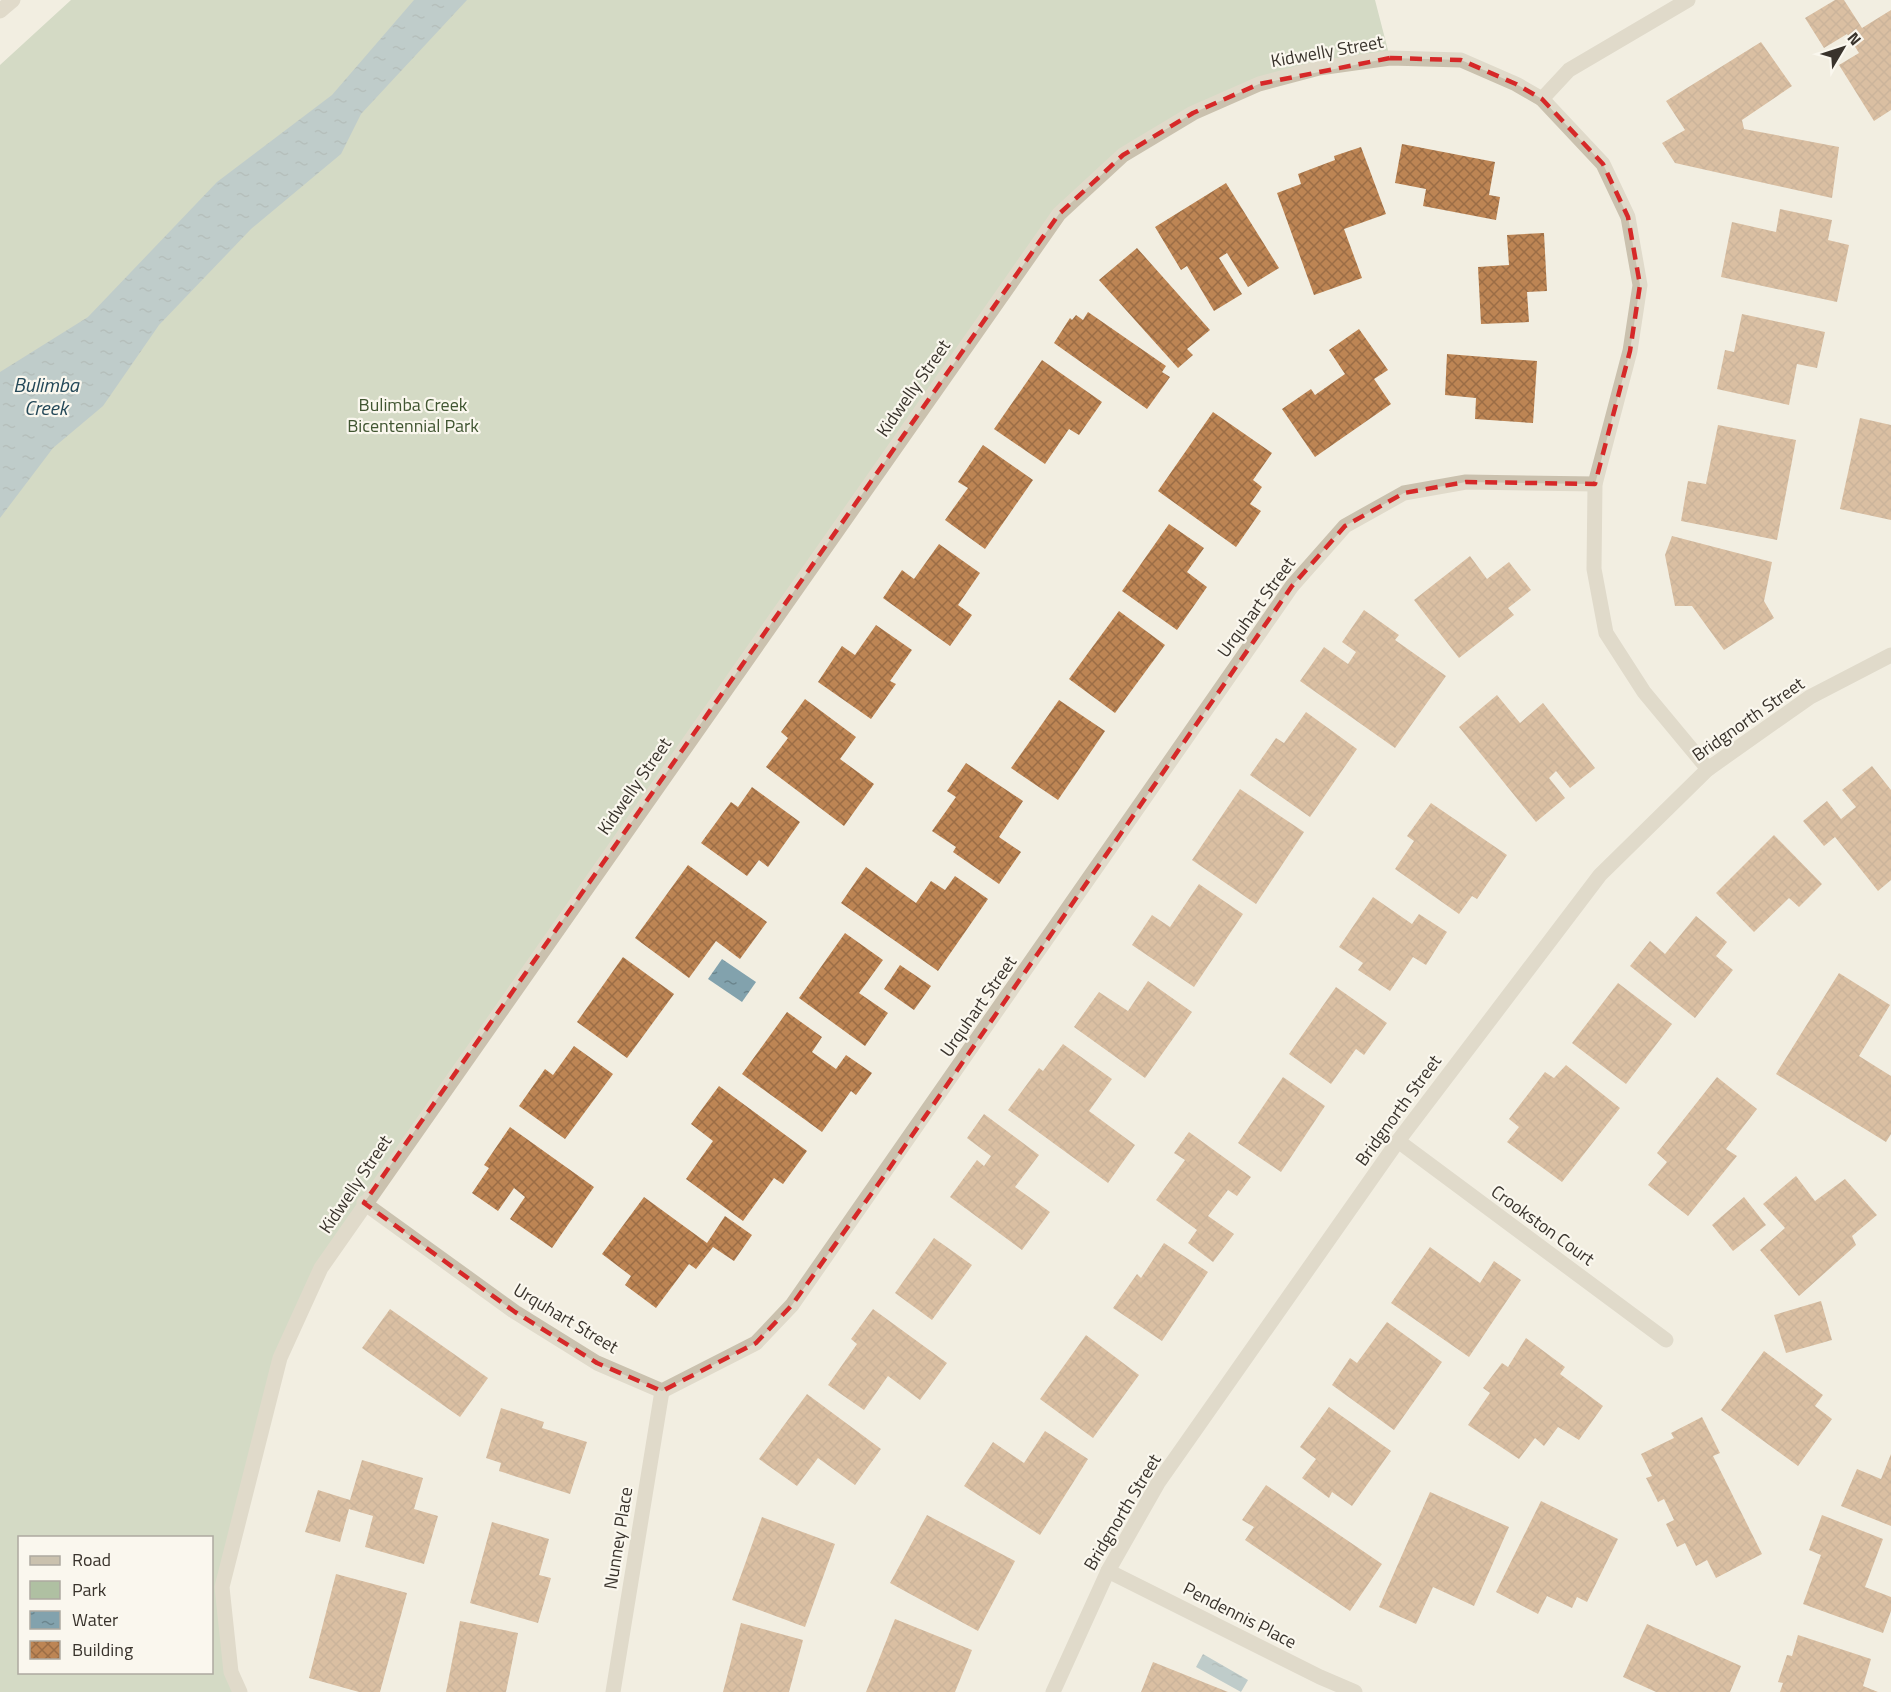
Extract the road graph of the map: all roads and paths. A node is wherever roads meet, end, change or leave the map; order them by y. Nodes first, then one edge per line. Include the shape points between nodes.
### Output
1 (12, 0) edge
2 (1688, 0) edge
3 (0, 11) edge
4 (1542, 99) junction
5 (1595, 484) junction
6 (1891, 655) edge
7 (1708, 769) junction
8 (1398, 1141) junction
9 (364, 1203) junction
10 (1666, 1340) dead end
11 (662, 1391) junction
12 (1108, 1570) junction
13 (240, 1692) edge
14 (613, 1692) edge
15 (1053, 1692) edge
16 (1355, 1692) edge

1 - 3 street
2 - 4 street via 1569,70
4 - 5 street, Kidwelly Street via 1603,164 1628,218 1640,285 1630,351
4 - 9 street, Kidwelly Street via 1461,60 1390,58 1319,68 1258,84 1193,113 1123,155 1067,207
5 - 7 street, Kidwelly Street via 1594,568 1606,633 1644,692
5 - 11 street, Urquhart Street via 1466,482 1404,493 1345,526 1292,586 792,1305 756,1343
6 - 7 street, Bridgnorth Street via 1810,697
7 - 8 street, Bridgnorth Street via 1600,875
8 - 10 street, Crookston Court
8 - 12 street, Bridgnorth Street via 1158,1483
9 - 11 street, Urquhart Street via 515,1312 597,1363
9 - 13 street, Kidwelly Street via 321,1268 280,1358 222,1587 231,1672
11 - 14 street, Nunney Place
12 - 15 street, Bridgnorth Street
12 - 16 street, Pendennis Place

